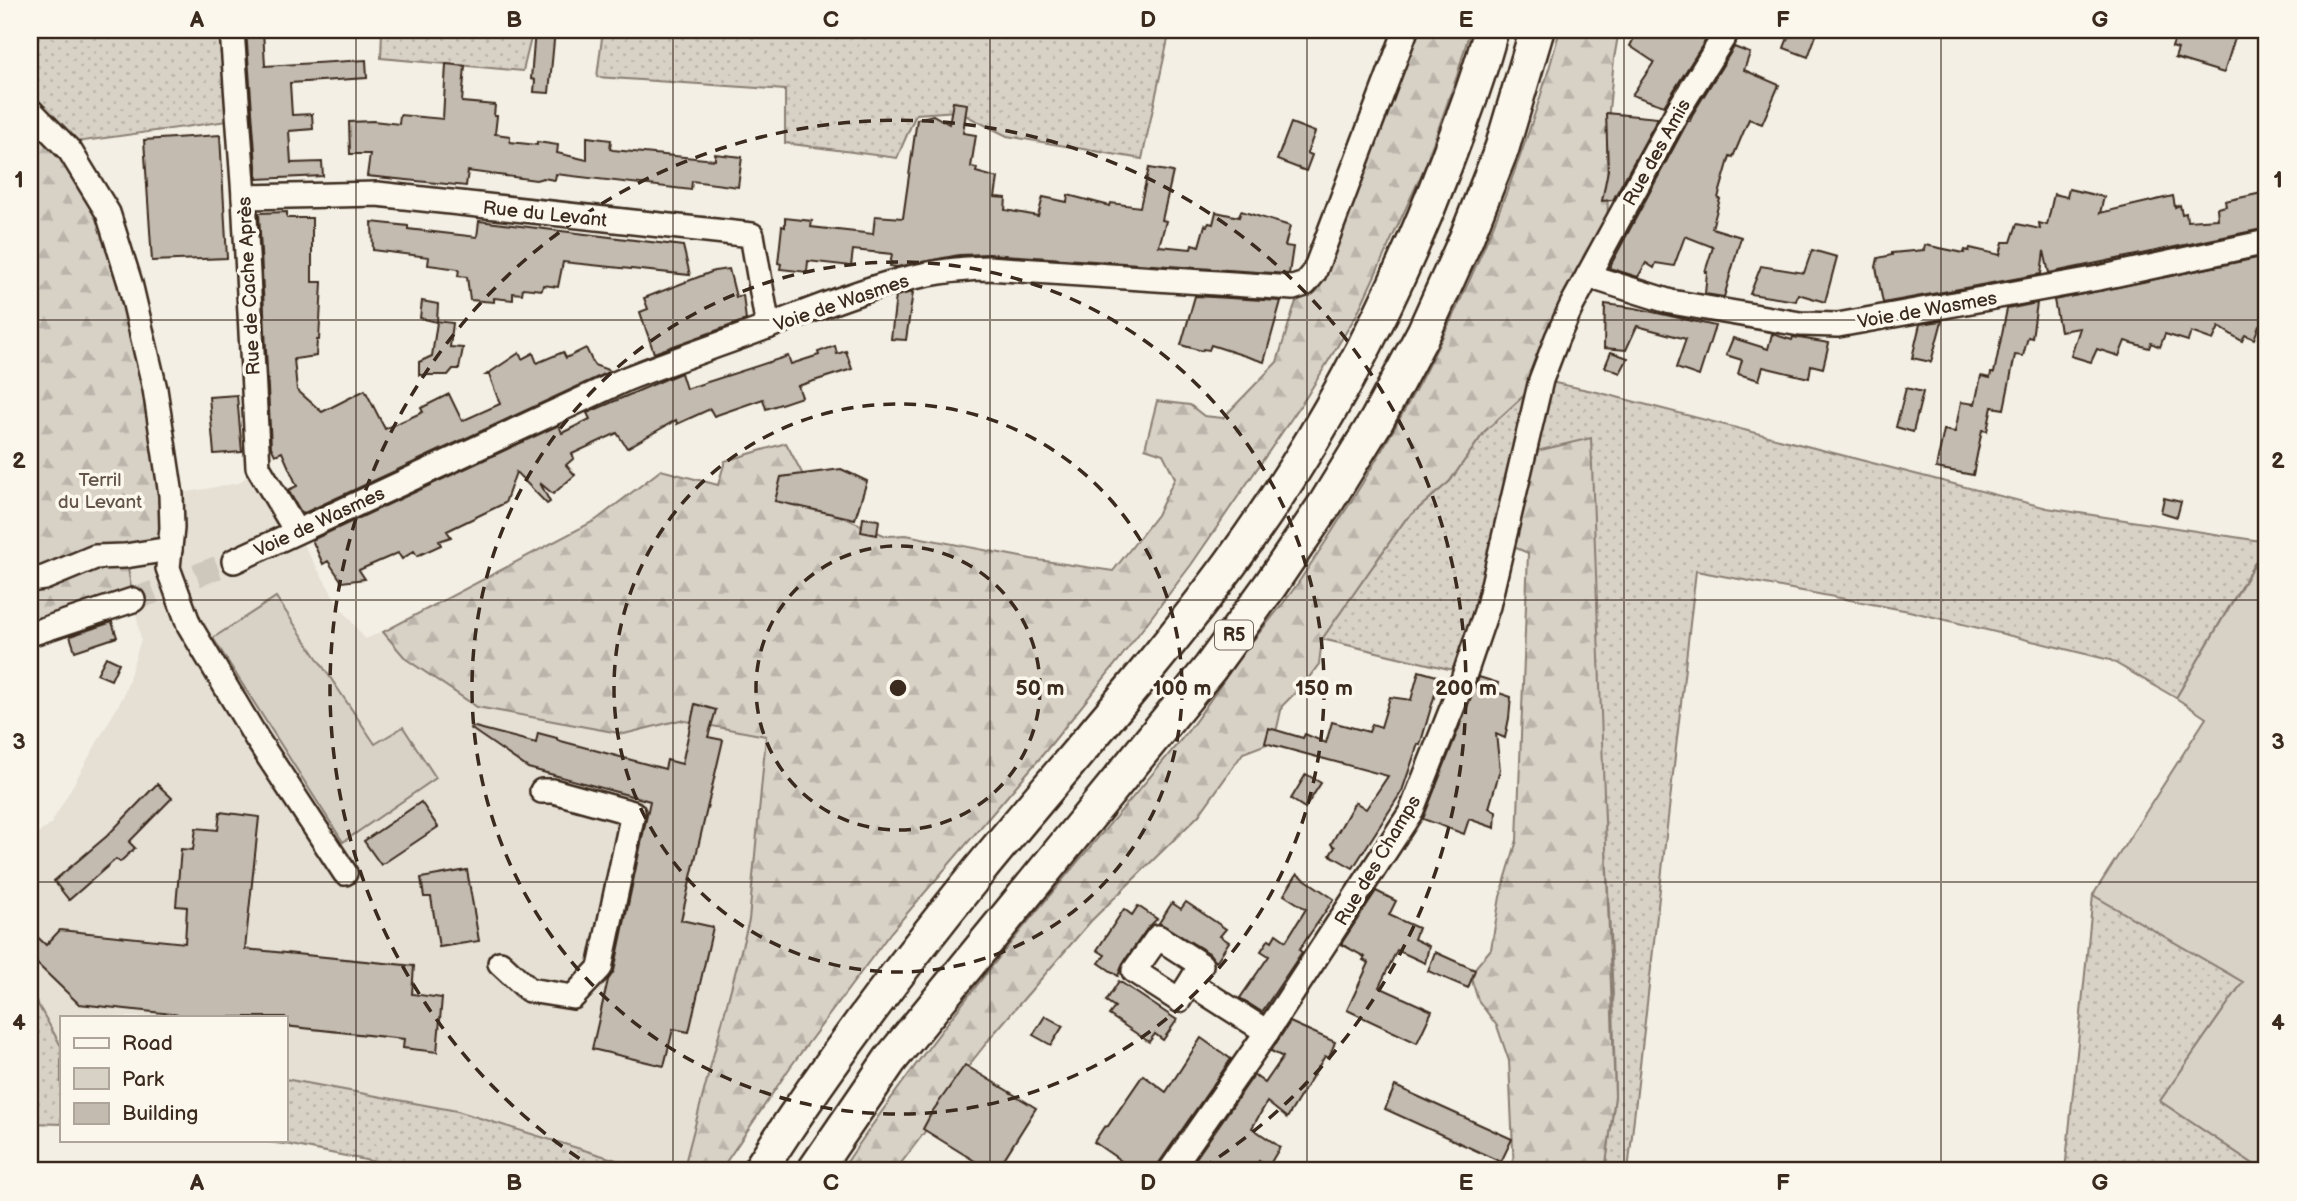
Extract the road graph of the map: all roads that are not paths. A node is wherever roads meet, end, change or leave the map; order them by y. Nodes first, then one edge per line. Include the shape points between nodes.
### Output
1 (232, 30) edge
2 (1406, 30) edge
3 (1491, 30) edge
4 (1538, 30) edge
5 (1728, 30) edge
6 (30, 110) edge
7 (244, 197) junction
8 (2267, 242) edge
9 (1588, 276) junction
10 (768, 327) junction
11 (296, 531) junction
12 (170, 549) junction
13 (234, 561) tunnel mouth
14 (30, 580) edge
15 (133, 600) tunnel mouth
16 (30, 635) edge
17 (542, 791) dead end
18 (345, 873) dead end
19 (500, 963) dead end
20 (1191, 983) dead end
21 (1267, 1032) junction
22 (759, 1171) edge
23 (814, 1171) edge
24 (1170, 1171) edge

1 - 7 street, Rue de Cache Après
2 - 10 street, Voie de Wasmes via 1314,273 1305,285 1293,288 957,268 887,283
3 - 22 highway, R5 via 1424,221 1337,398 1286,482 1171,642 978,872 852,1033
4 - 23 highway, R5 via 1502,148 1466,239 1377,420 1326,503 1210,668 890,1060
5 - 9 street, Rue des Amis via 1676,112
6 - 12 street via 70,151 108,213 155,389 171,495
7 - 10 street, Rue du Levant via 377,194 752,235
7 - 11 street, Rue de Cache Après via 258,467
8 - 9 street, Voie de Wasmes via 1838,325 1800,324 1671,302
9 - 21 street, Rue des Champs via 1556,338 1541,380 1488,606 1411,811
10 - 11 street, Voie de Wasmes via 626,379
11 - 13 street, Voie de Wasmes
12 - 14 street via 94,557
12 - 18 street via 168,568 188,625
15 - 16 street
17 - 19 street via 633,813 600,968 573,997 529,990
20 - 21 street
21 - 24 street, Rue des Champs

